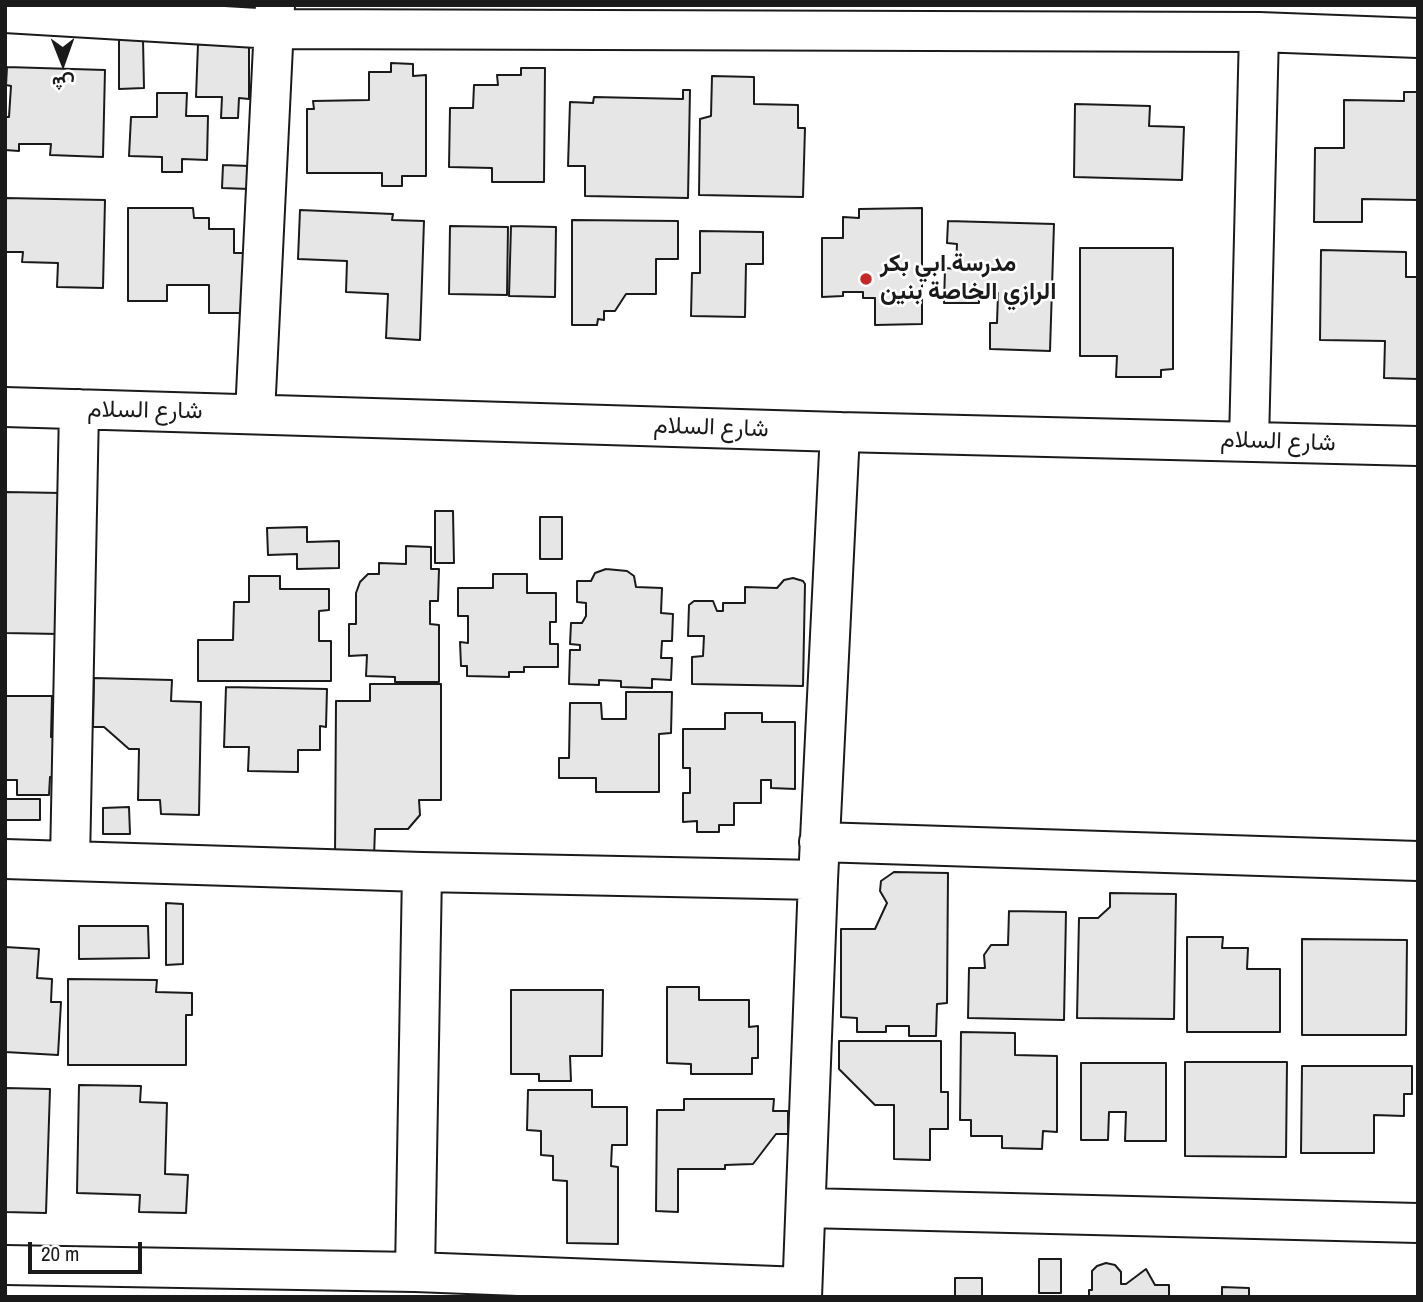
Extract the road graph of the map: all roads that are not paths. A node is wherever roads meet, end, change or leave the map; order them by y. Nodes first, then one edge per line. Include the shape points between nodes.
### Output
1 (5, 13) edge
2 (274, 17) edge
3 (1259, 32) junction
4 (1418, 38) edge
5 (5, 407) edge
6 (79, 409) junction
7 (255, 414) junction
8 (840, 432) junction
9 (1249, 441) junction
10 (1418, 446) edge
11 (819, 842) junction
12 (5, 859) edge
13 (70, 861) junction
14 (1418, 861) edge
15 (422, 872) junction
16 (818, 880) junction
17 (806, 1208) junction
18 (1418, 1223) edge
19 (5, 1265) edge
20 (415, 1272) junction
21 (60, 1282) edge
22 (802, 1292) edge

1 - 2 street
2 - 3 street
2 - 7 street
3 - 4 street
3 - 9 street
5 - 6 street, شارع السلام
6 - 7 street, شارع السلام
6 - 13 street
7 - 8 street, شارع السلام
8 - 9 street, شارع السلام
8 - 11 street
9 - 10 street, شارع السلام
11 - 14 street
11 - 16 street
12 - 13 street
13 - 15 street
15 - 16 street
15 - 20 street
16 - 17 street
17 - 18 street
17 - 22 street
19 - 21 street
20 - 21 street
20 - 22 street

